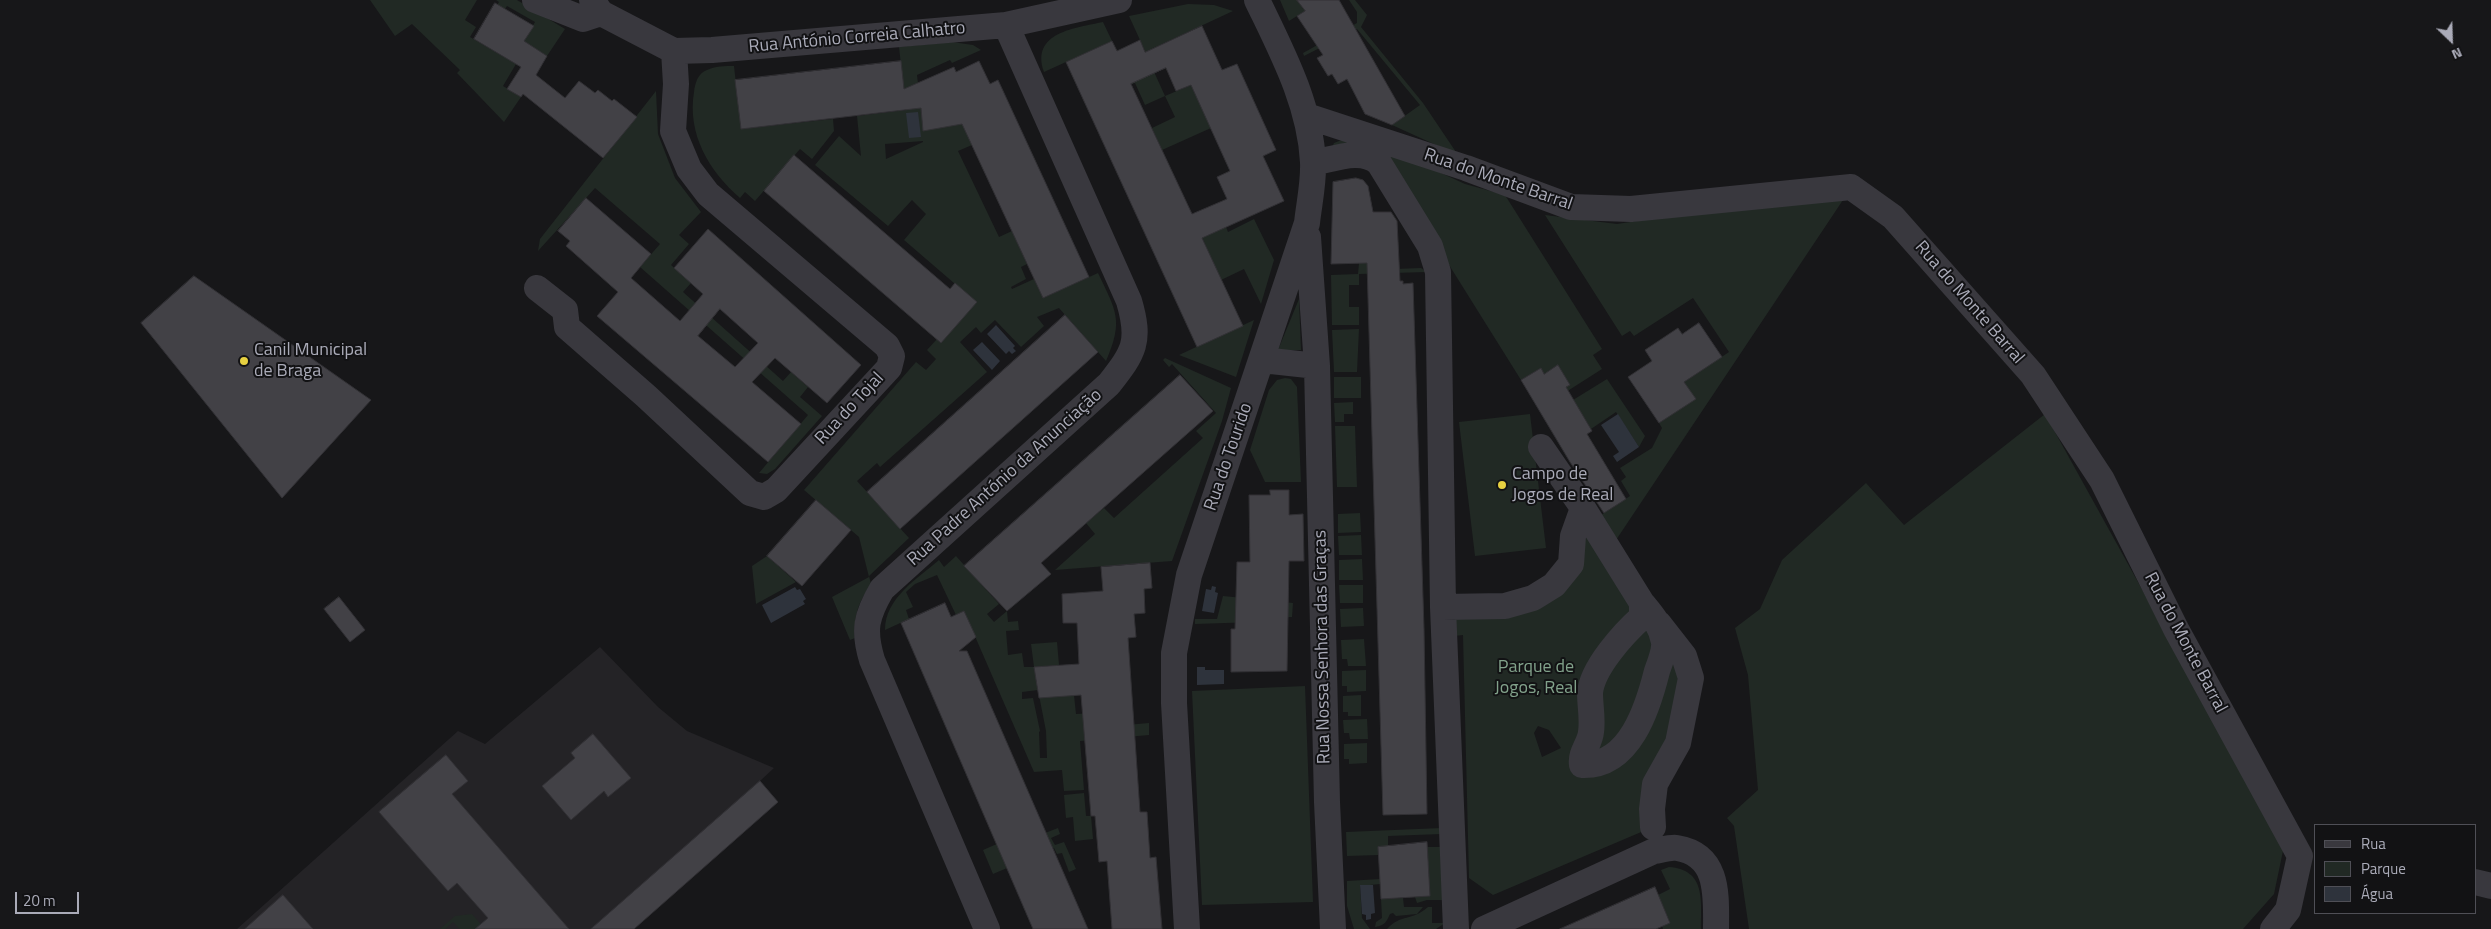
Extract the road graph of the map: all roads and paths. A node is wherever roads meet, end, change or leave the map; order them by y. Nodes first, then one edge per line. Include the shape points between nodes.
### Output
1 (535, 0) edge
2 (1119, 0) edge
3 (1258, 0) edge
4 (596, 7) edge
5 (1006, 24) junction
6 (674, 51) junction
7 (1307, 116) junction
8 (1313, 163) junction
9 (1307, 223) junction
10 (537, 288) dead end
11 (1262, 360) junction
12 (1317, 366) junction
13 (1541, 447) dead end
14 (1583, 508) junction
15 (1642, 602) junction
16 (1443, 607) junction
17 (1659, 624) junction
18 (1653, 827) dead end
19 (2307, 862) edge
20 (2476, 882) edge
21 (2491, 886) edge
22 (987, 929) edge
23 (1187, 929) edge
24 (1333, 929) edge
25 (1456, 929) edge
26 (1484, 929) edge
27 (1716, 929) edge
28 (2273, 929) edge

1 - 4 street via 583,20
2 - 5 street, Rua António Correia Calhatro
3 - 7 street, Rua do Tourido via 1286,57
4 - 6 street, Rua António Correia Calhatro
5 - 6 street, Rua António Correia Calhatro
5 - 22 street, Rua Padre António da Anunciação via 1129,300 1136,340 1128,360 1109,384 882,589 871,606 866,639 872,660
6 - 10 street, Rua do Tojal via 673,131 689,168 708,194 887,346 892,356 889,368 776,490 764,497 750,493 567,327 565,310
7 - 8 street, Rua do Tourido
7 - 19 street, Rua do Monte Barral via 1466,168 1571,207 1631,209 1851,187 1893,217 2033,375 2102,480 2176,629 2300,856
8 - 9 street, Rua do Tourido
8 - 16 street via 1362,154 1372,156 1430,246 1438,272
9 - 11 street, Rua do Tourido
9 - 12 street, Rua Nossa Senhora das Graças
11 - 12 street
11 - 23 street, Rua do Tourido via 1189,575 1174,652
12 - 24 street, Rua Nossa Senhora das Graças
13 - 14 street
14 - 15 street
14 - 16 street via 1573,536 1570,564 1554,585 1533,598 1505,606
15 - 17 street
15 - 17 street via 1642,617 1627,630 1602,663 1590,690 1591,732 1581,757 1582,764 1592,765 1618,751 1644,715 1664,644
16 - 25 street
17 - 18 street via 1684,656 1691,678 1678,742 1655,784
19 - 28 street, Rua do Monte Barral via 2288,910
20 - 21 street
26 - 27 street via 1654,851 1676,847 1694,855 1709,868 1716,886

